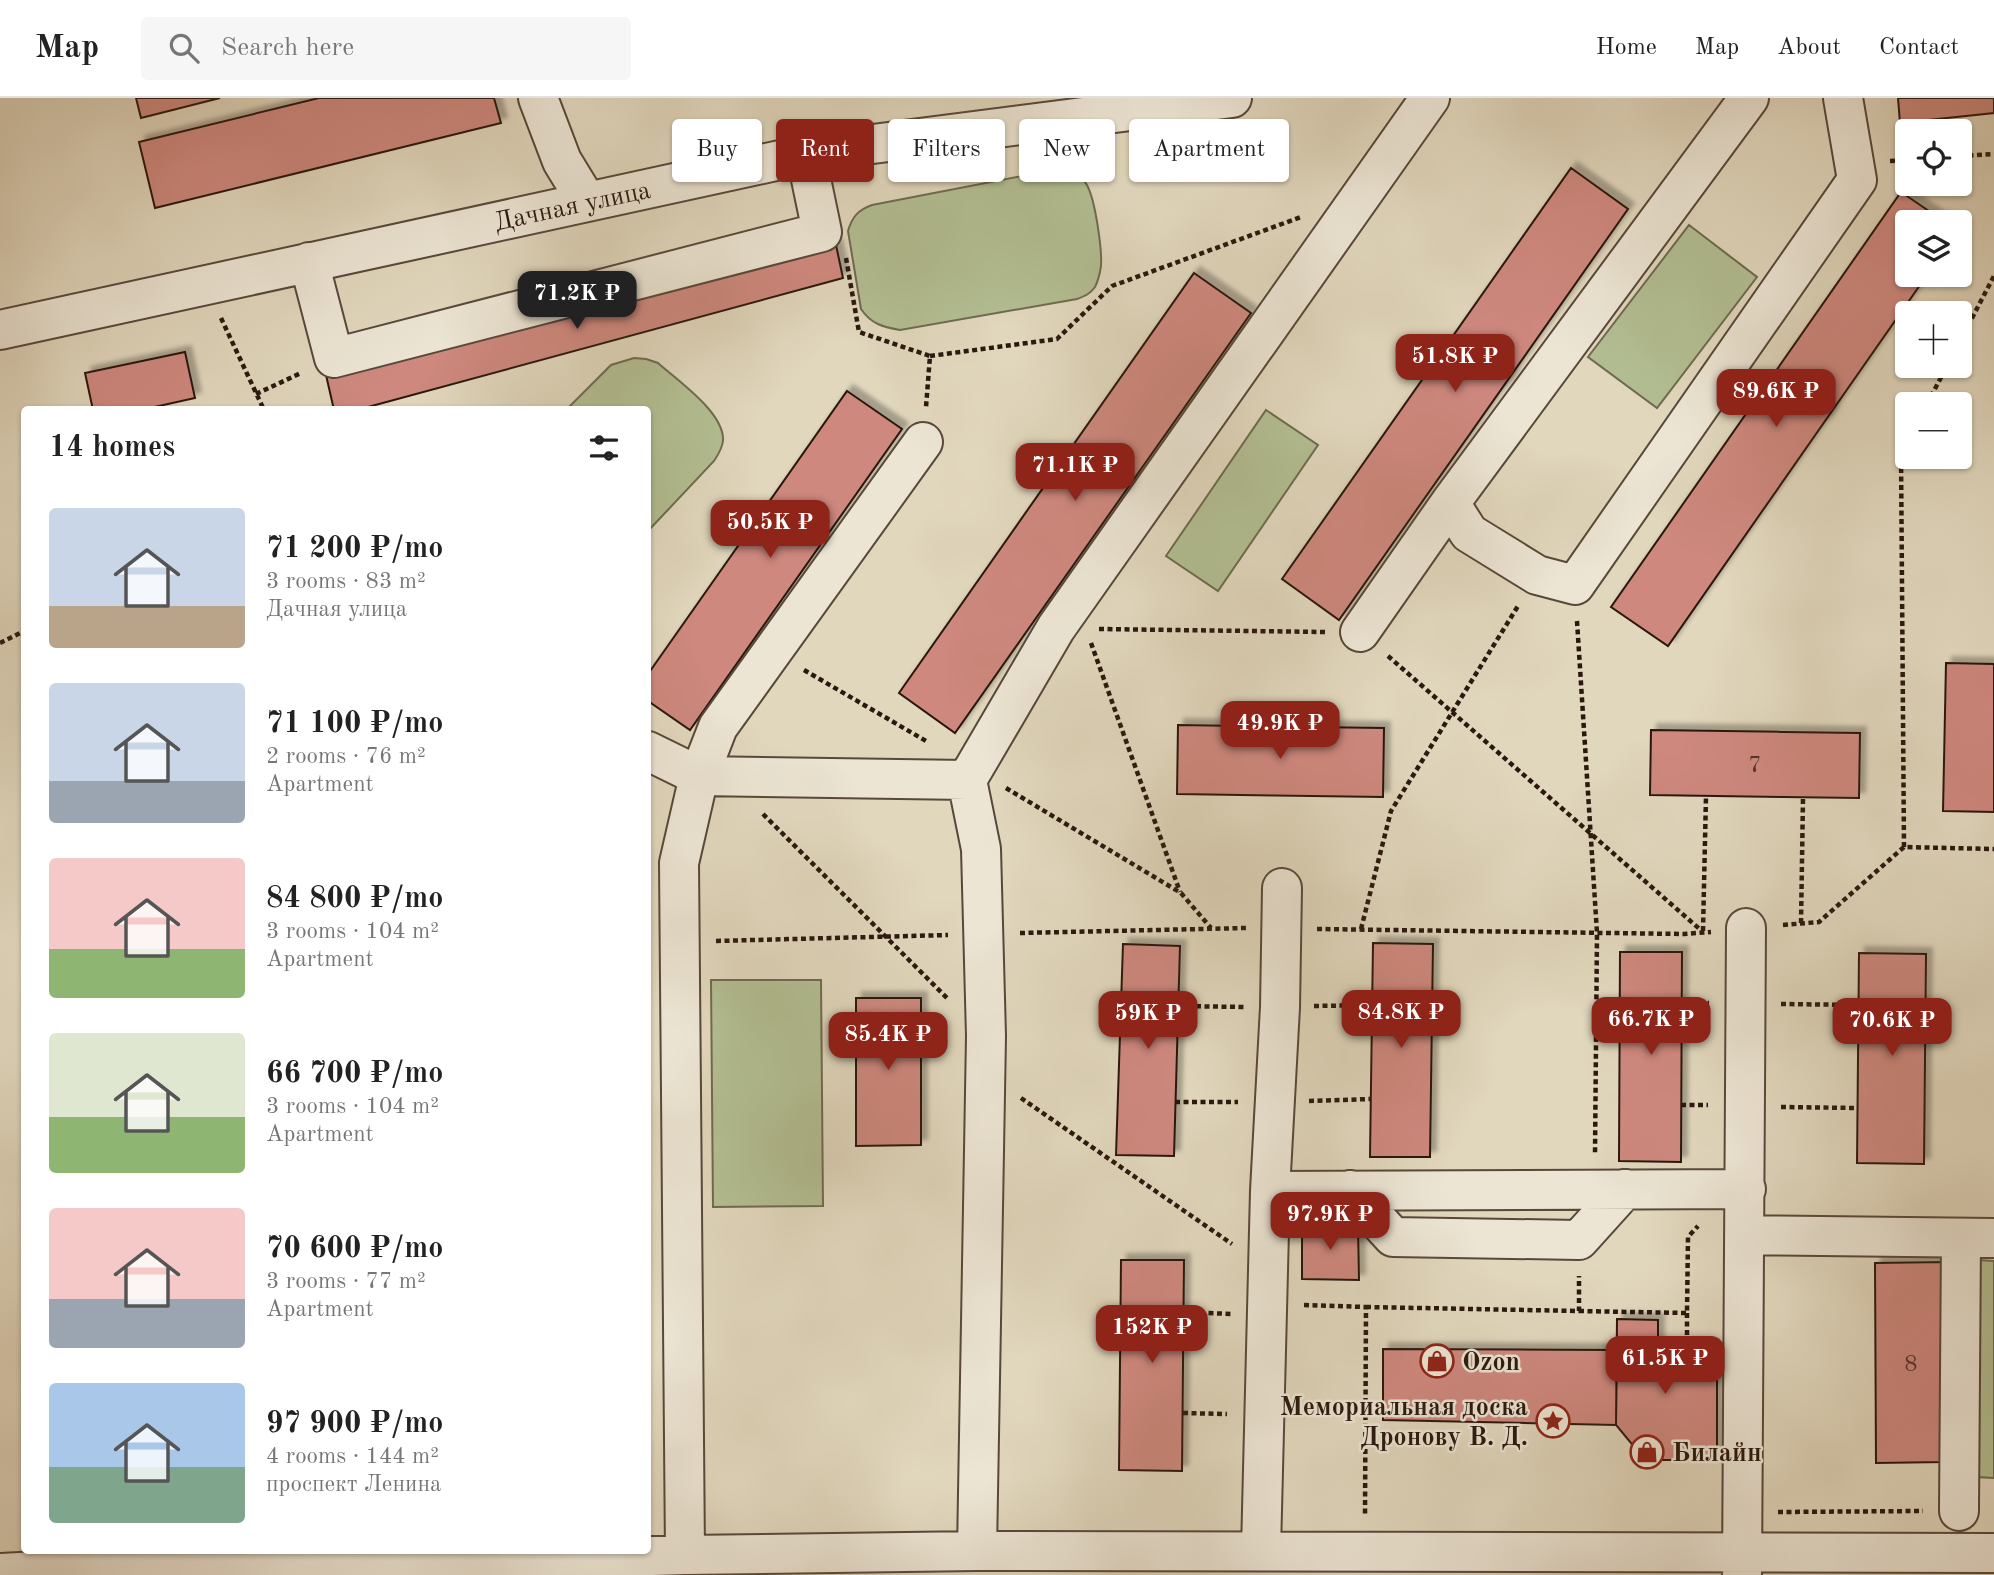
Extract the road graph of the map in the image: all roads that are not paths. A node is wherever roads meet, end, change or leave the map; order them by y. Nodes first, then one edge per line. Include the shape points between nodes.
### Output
1 (538, 98) edge
2 (1233, 98) edge
3 (1430, 98) edge
4 (1749, 98) edge
5 (1843, 98) edge
6 (874, 146) edge
7 (776, 161) edge
8 (812, 182) edge
9 (587, 202) junction
10 (309, 262) junction
11 (0, 330) edge
12 (923, 442) road end
13 (1450, 503) junction
14 (1360, 632) road end
15 (651, 752) edge
16 (712, 776) junction
17 (967, 780) junction
18 (1282, 888) dead end
19 (1746, 928) road end
20 (1610, 1189) junction
21 (1740, 1189) junction
22 (1350, 1190) junction
23 (1270, 1191) junction
24 (1745, 1235) junction
25 (1977, 1238) edge
26 (1959, 1511) road end
27 (1261, 1550) junction
28 (1994, 1553) edge
29 (955, 1559) edge
30 (663, 1562) edge
31 (1065, 1563) edge
32 (1220, 1563) edge
33 (1742, 1563) edge
34 (1420, 1564) edge
35 (1953, 1564) edge
36 (451, 1568) edge
37 (169, 1570) edge
38 (0, 1573) edge

1 - 9 street via 562,161
2 - 6 street, Дачная улица
3 - 17 street
4 - 13 street
5 - 13 street via 1857,180 1575,585 1537,575 1469,533
7 - 9 street, Дачная улица
8 - 10 street via 822,232 334,358
9 - 10 street, Дачная улица
10 - 11 street, Дачная улица
12 - 16 street via 718,727
13 - 14 street
15 - 16 street
16 - 17 street
16 - 30 street via 679,863
17 - 29 street via 981,849 986,1055
18 - 23 street
19 - 21 street
20 - 21 street
20 - 22 street
20 - 22 street via 1579,1240 1393,1237
21 - 24 street
22 - 23 street
23 - 27 street
24 - 25 street
24 - 33 street
25 - 26 street
27 - 32 street
27 - 34 street via 1365,1552
28 - 35 street
29 - 30 street
29 - 31 street
30 - 36 street
31 - 32 street
33 - 34 street
33 - 35 street
36 - 37 street
37 - 38 street

